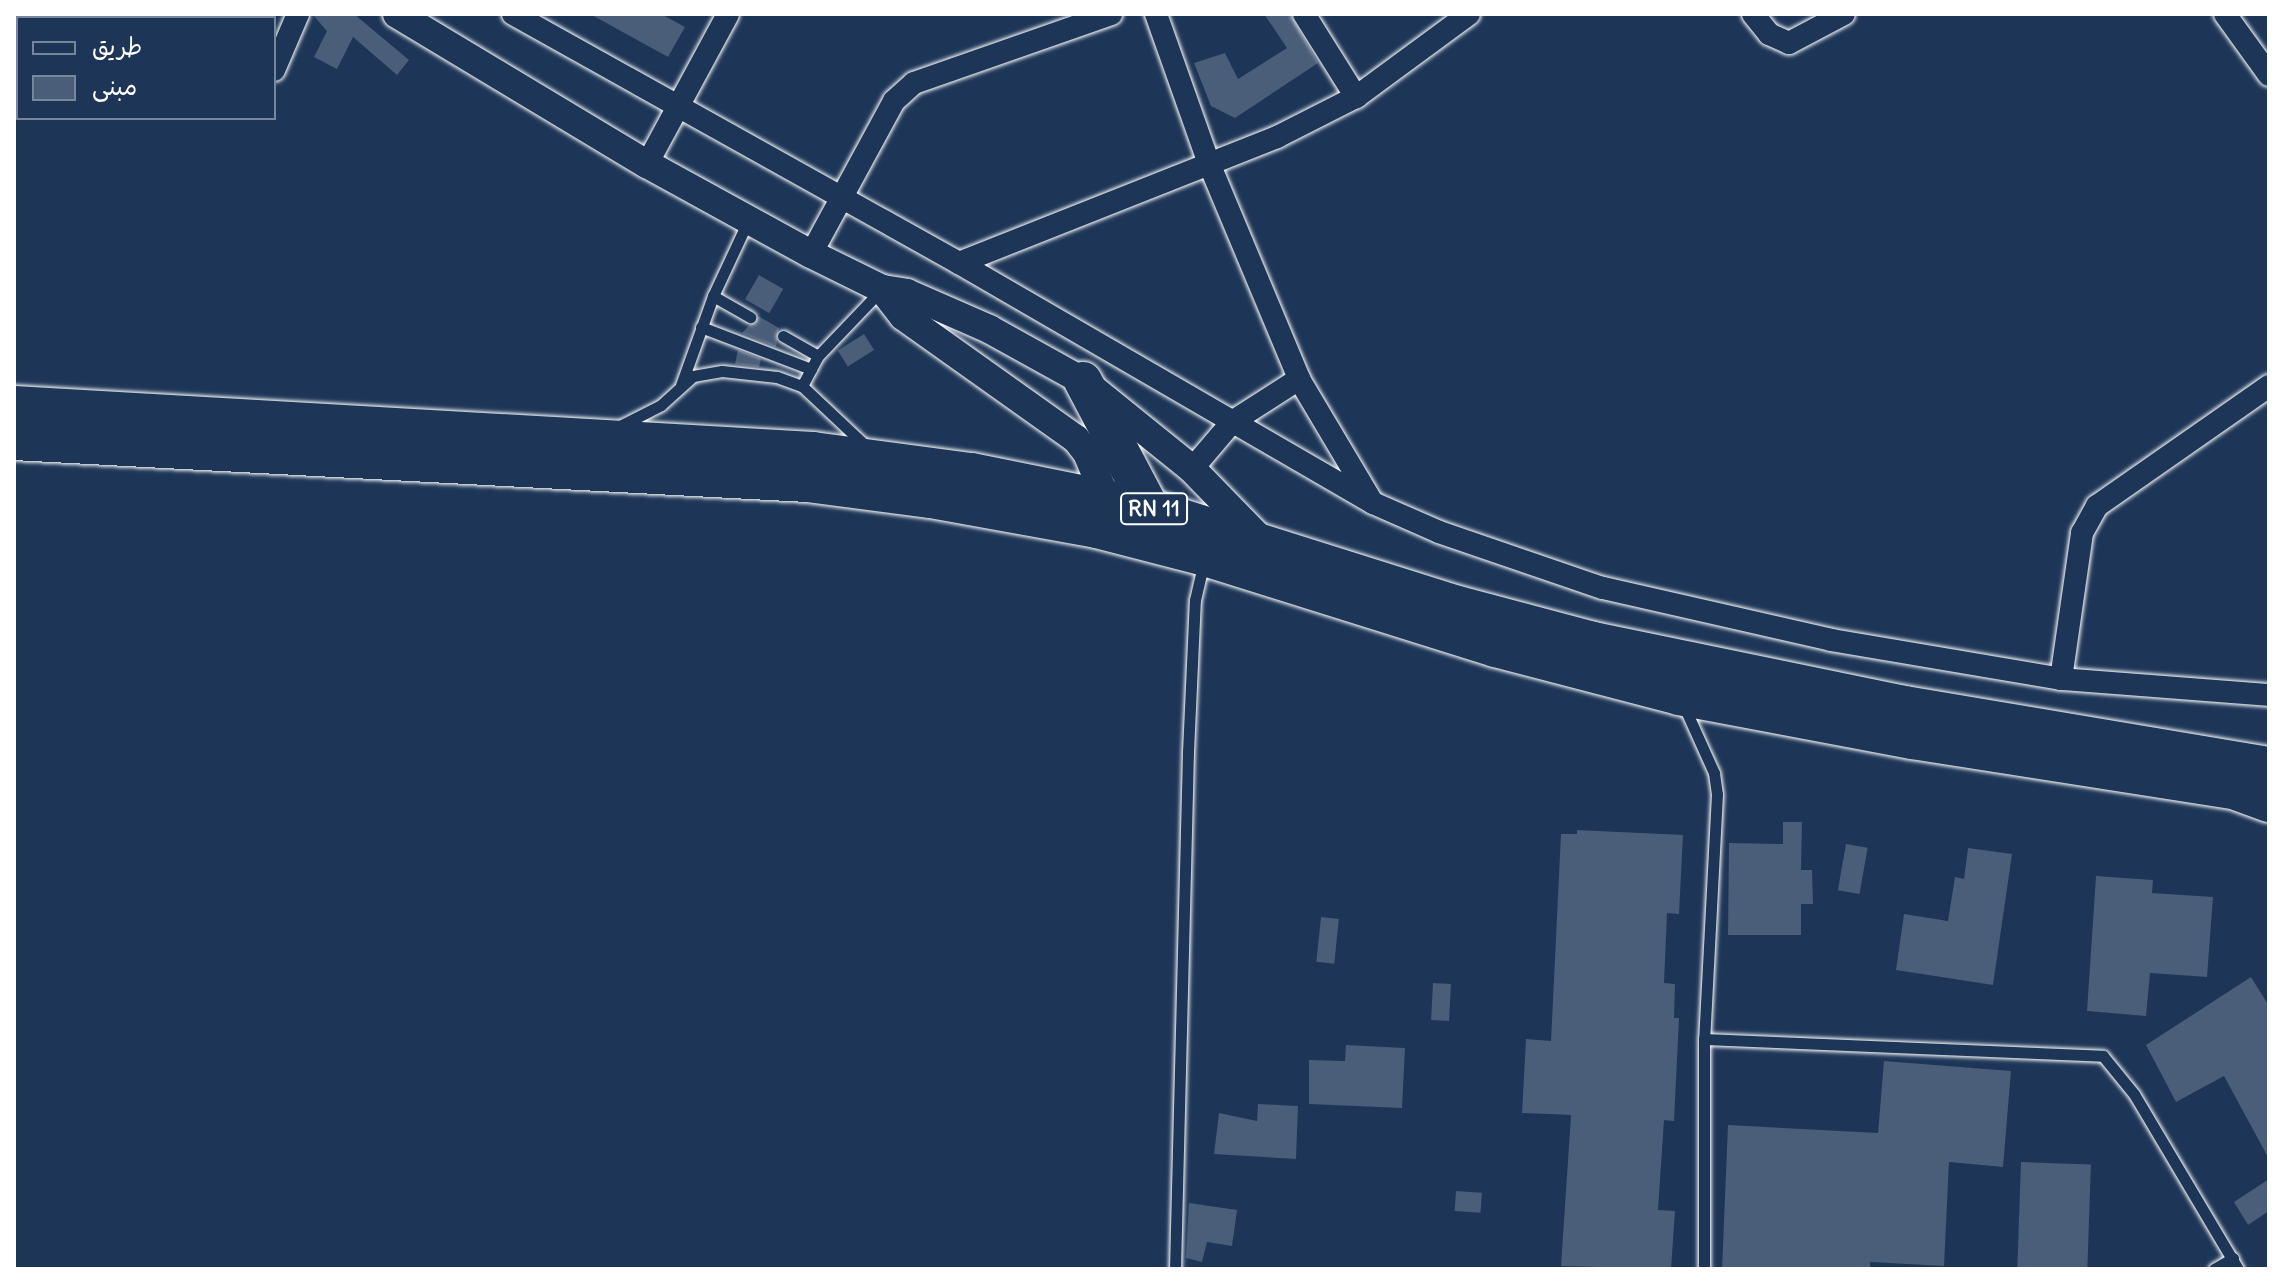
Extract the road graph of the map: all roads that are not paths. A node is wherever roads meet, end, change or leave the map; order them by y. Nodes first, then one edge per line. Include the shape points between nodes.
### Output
1 (298, 14) edge
2 (397, 14) edge
3 (513, 14) edge
4 (728, 14) edge
5 (1111, 14) edge
6 (1156, 14) edge
7 (1304, 14) edge
8 (1469, 14) edge
9 (1753, 14) edge
10 (1844, 14) edge
11 (2225, 14) edge
12 (276, 65) edge
13 (2269, 75) edge
14 (1356, 97) junction
15 (675, 108) junction
16 (1208, 161) junction
17 (647, 164) junction
18 (843, 197) junction
19 (748, 220) junction
20 (811, 254) junction
21 (959, 263) junction
22 (882, 289) junction
23 (713, 296) junction
24 (750, 317) dead end
25 (701, 327) junction
26 (783, 336) dead end
27 (818, 356) junction
28 (811, 369) junction
29 (1299, 379) junction
30 (1083, 381) junction
31 (681, 385) junction
32 (802, 386) junction
33 (2269, 386) edge
34 (14, 405) edge
35 (1232, 422) junction
36 (589, 436) junction
37 (14, 441) edge
38 (880, 457) junction
39 (1192, 469) junction
40 (1105, 496) junction
41 (1373, 503) junction
42 (1150, 508) junction
43 (1259, 538) junction
44 (1205, 557) junction
45 (2061, 679) junction
46 (2269, 695) edge
47 (1679, 696) junction
48 (2078, 735) junction
49 (2269, 747) edge
50 (2262, 788) edge
51 (1704, 1039) junction
52 (2235, 1264) edge
53 (1175, 1269) edge
54 (1704, 1269) edge
55 (2214, 1269) edge

1 - 12 street
2 - 17 street
3 - 15 street
4 - 15 street
5 - 18 street via 914,83 894,101
6 - 16 street
7 - 14 street
8 - 14 street
9 - 10 street via 1769,34 1789,43
11 - 13 street
14 - 16 street via 1277,137
15 - 17 street
15 - 18 street
16 - 21 street
16 - 29 street
17 - 19 street
18 - 20 street
18 - 21 street
19 - 20 street
19 - 23 lane
20 - 22 street
21 - 35 street
22 - 27 lane
22 - 30 street via 907,293 989,329
22 - 40 street via 903,316 1076,439
23 - 24 lane
23 - 25 lane
25 - 28 lane
25 - 31 lane
26 - 27 lane
27 - 28 lane
28 - 32 lane
29 - 35 street
29 - 41 street
30 - 39 street
30 - 42 highway
31 - 32 lane via 693,376 722,371 777,377
31 - 36 lane via 647,414
32 - 38 lane
33 - 45 street via 2097,506 2079,548
34 - 36 highway, RN 11
35 - 39 street
35 - 41 street
36 - 38 highway, RN 11
37 - 44 highway, RN 11 via 807,483 1044,518
38 - 40 highway, RN 11
39 - 43 street
40 - 42 highway, RN 11
41 - 45 street via 1603,588 1831,640
42 - 43 highway, RN 11
43 - 48 highway, RN 11 via 1458,605 1593,641
44 - 47 highway, RN 11 via 1495,648
44 - 53 lane via 1195,600 1188,752
45 - 46 street
47 - 50 highway, RN 11 via 1912,740
47 - 51 lane via 1714,773 1717,794
48 - 49 highway
48 - 50 highway, RN 11
51 - 52 lane via 2103,1056 2128,1084
51 - 54 lane
52 - 55 lane

